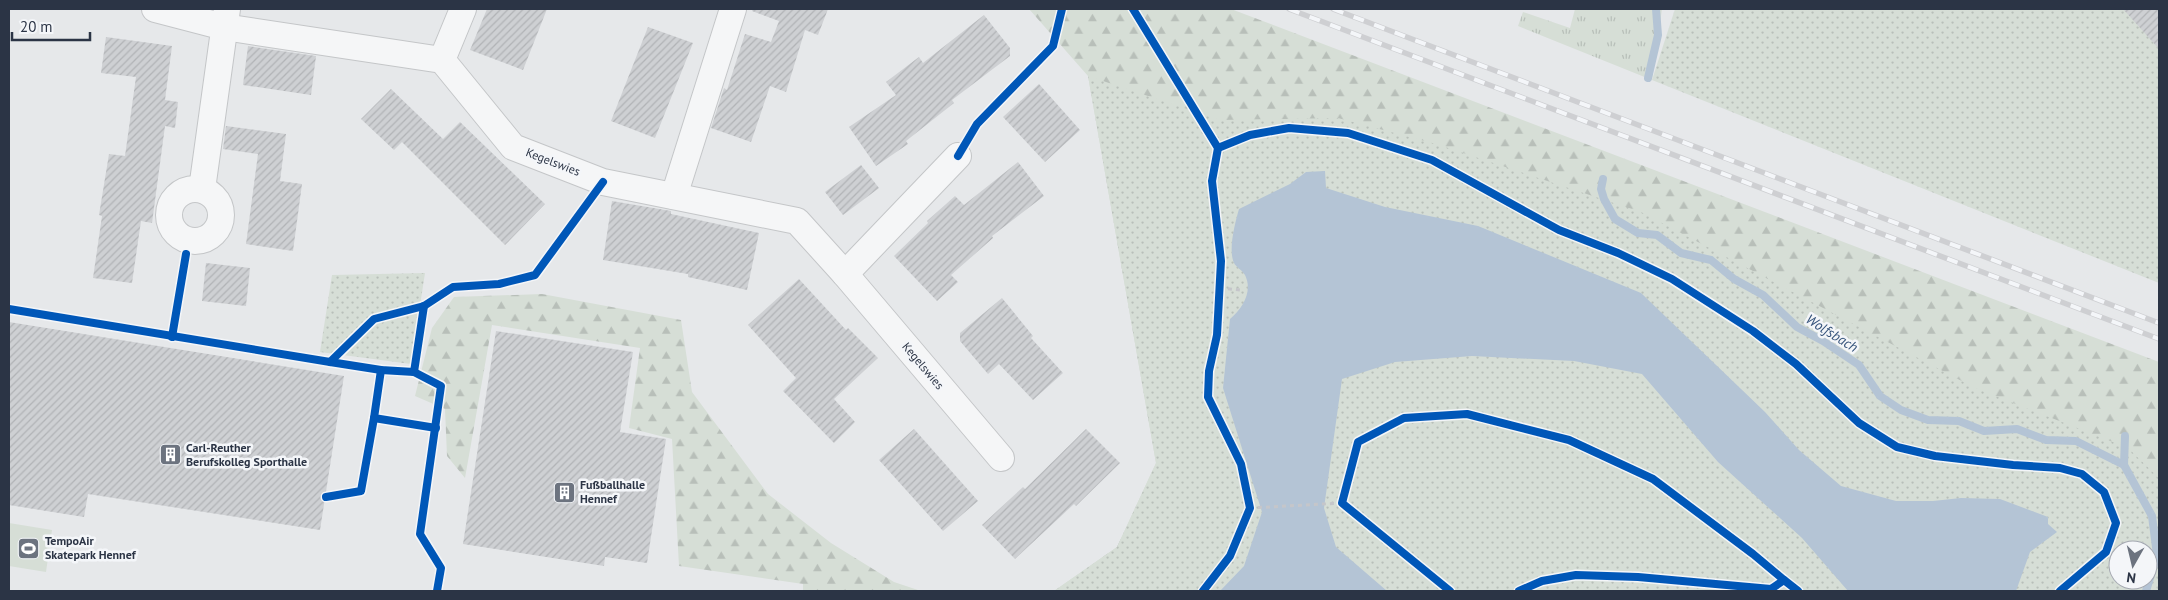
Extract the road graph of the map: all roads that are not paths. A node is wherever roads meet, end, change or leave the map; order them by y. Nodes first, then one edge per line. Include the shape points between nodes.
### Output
1 (155, 9) edge
2 (463, 9) edge
3 (733, 9) edge
4 (226, 18) edge
5 (442, 60) junction
6 (958, 156) dead end
7 (202, 189) junction
8 (674, 196) junction
9 (845, 274) junction
10 (1001, 458) dead end

1 - 4 street
2 - 5 street
3 - 8 street
4 - 5 street
4 - 7 street
5 - 8 street, Kegelswies via 513,147 603,182
6 - 9 street
7 - 7 street via 216,199 220,224 208,238 189,247 171,226 169,209 172,201 185,190
8 - 9 street, Kegelswies via 797,221
9 - 10 street, Kegelswies

